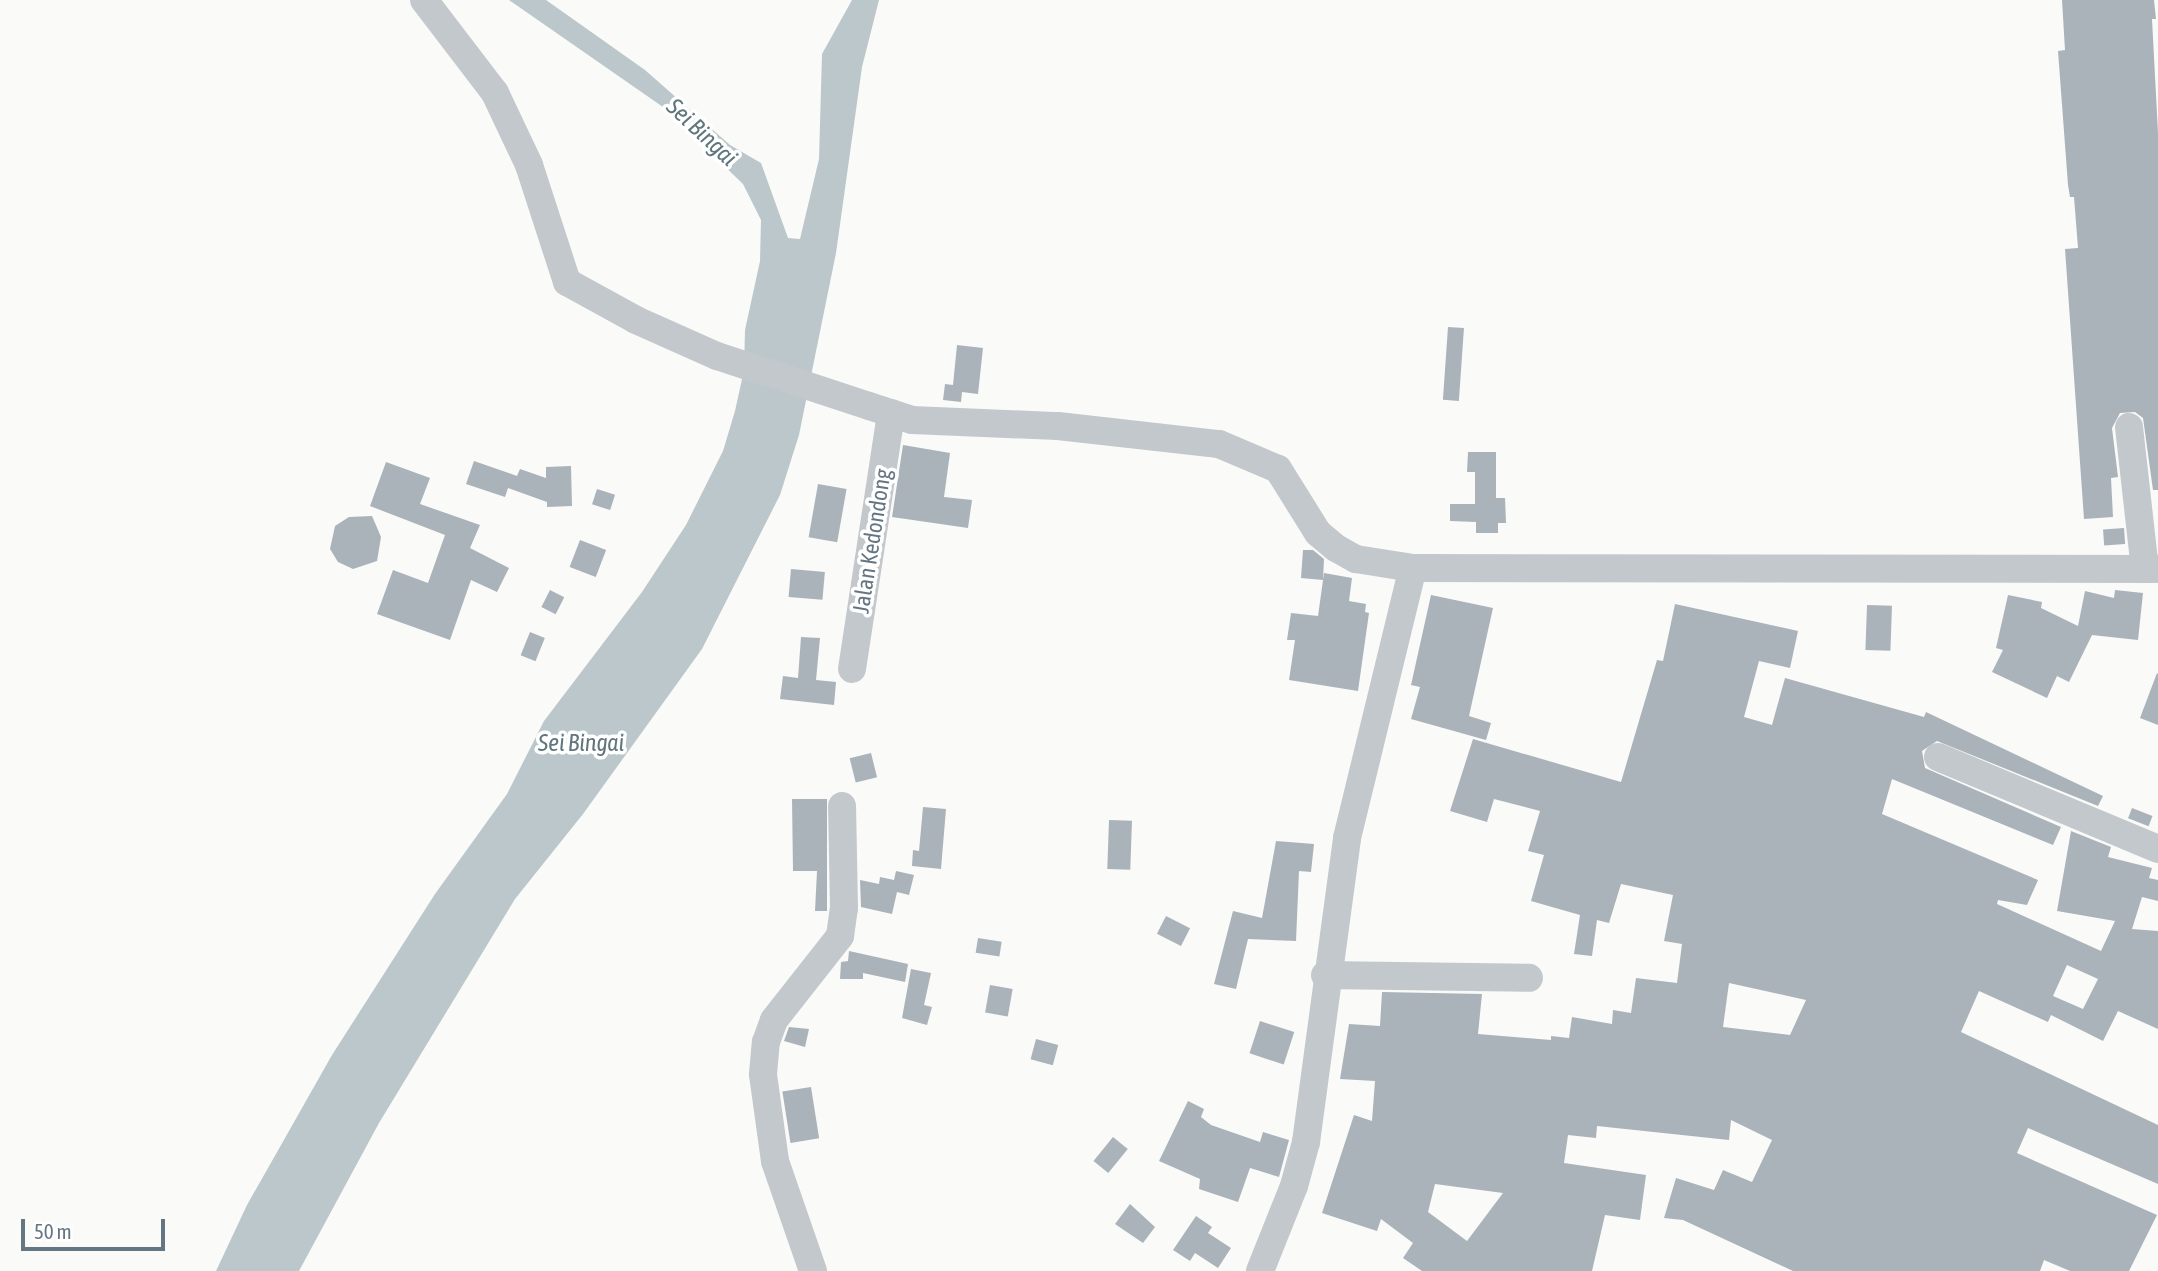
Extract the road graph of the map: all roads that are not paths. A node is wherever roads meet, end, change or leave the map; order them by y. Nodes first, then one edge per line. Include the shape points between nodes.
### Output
1 (424, 0) edge
2 (880, 409) junction
3 (2129, 427) dead end
4 (1413, 568) junction
5 (2151, 569) edge
6 (852, 669) dead end
7 (1938, 757) dead end
8 (842, 806) dead end
9 (2158, 849) edge
10 (1325, 975) junction
11 (1529, 978) dead end
12 (813, 1271) edge
13 (1260, 1271) edge

1 - 2 street via 495,93 529,165 567,282 636,320 717,356
2 - 4 street via 912,420 1058,426 1219,444 1278,469 1318,533 1336,548 1356,559
2 - 6 street, Jalan Kedondong
3 - 5 street
4 - 5 street
4 - 10 street via 1347,838
7 - 9 street
8 - 12 street via 844,908 840,936 774,1020 763,1074 775,1161
10 - 11 street
10 - 13 street via 1306,1142

